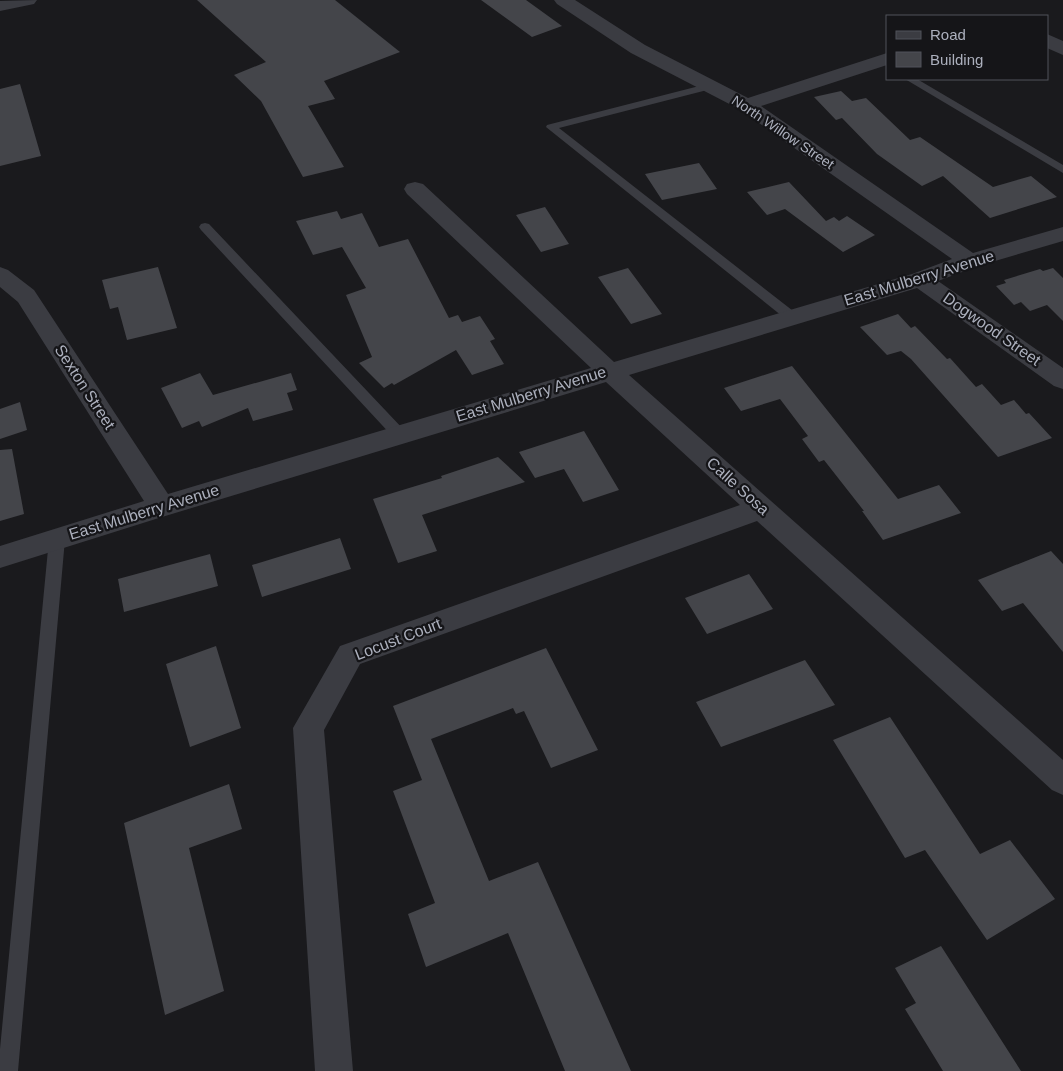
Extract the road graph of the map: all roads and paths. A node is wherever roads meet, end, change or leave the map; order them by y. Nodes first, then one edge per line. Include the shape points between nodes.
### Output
1 (28, 0) edge
2 (563, 0) edge
3 (0, 6) edge
4 (1048, 41) edge
5 (1063, 49) edge
6 (885, 62) edge
7 (912, 80) edge
8 (711, 86) junction
9 (746, 105) junction
10 (1063, 170) edge
11 (415, 189) dead end
12 (206, 227) dead end
13 (1063, 234) edge
14 (970, 261) junction
15 (0, 275) edge
16 (920, 279) junction
17 (792, 317) junction
18 (609, 371) junction
19 (1063, 380) edge
20 (399, 434) junction
21 (162, 506) junction
22 (763, 508) junction
23 (57, 539) junction
24 (0, 557) edge
25 (1063, 780) edge
26 (8, 1071) edge
27 (334, 1071) edge

1 - 3 street
2 - 8 street, North Willow Street via 638,49
4 - 5 street
6 - 9 street
7 - 10 lane
8 - 9 street, North Willow Street
8 - 17 lane via 551,126
9 - 14 street, North Willow Street
11 - 18 street, Calle Sosa
12 - 20 lane
13 - 14 street, East Mulberry Avenue
14 - 16 street, East Mulberry Avenue
15 - 21 street, Sexton Street via 26,296
16 - 17 street, East Mulberry Avenue
16 - 19 street, Dogwood Street
17 - 18 street, East Mulberry Avenue
18 - 20 street, East Mulberry Avenue
18 - 22 street, Calle Sosa
20 - 21 street, East Mulberry Avenue
21 - 23 street, East Mulberry Avenue
22 - 25 street, Calle Sosa
22 - 27 street, Locust Court via 350,655 308,728
23 - 24 street, East Mulberry Avenue
23 - 26 lane

